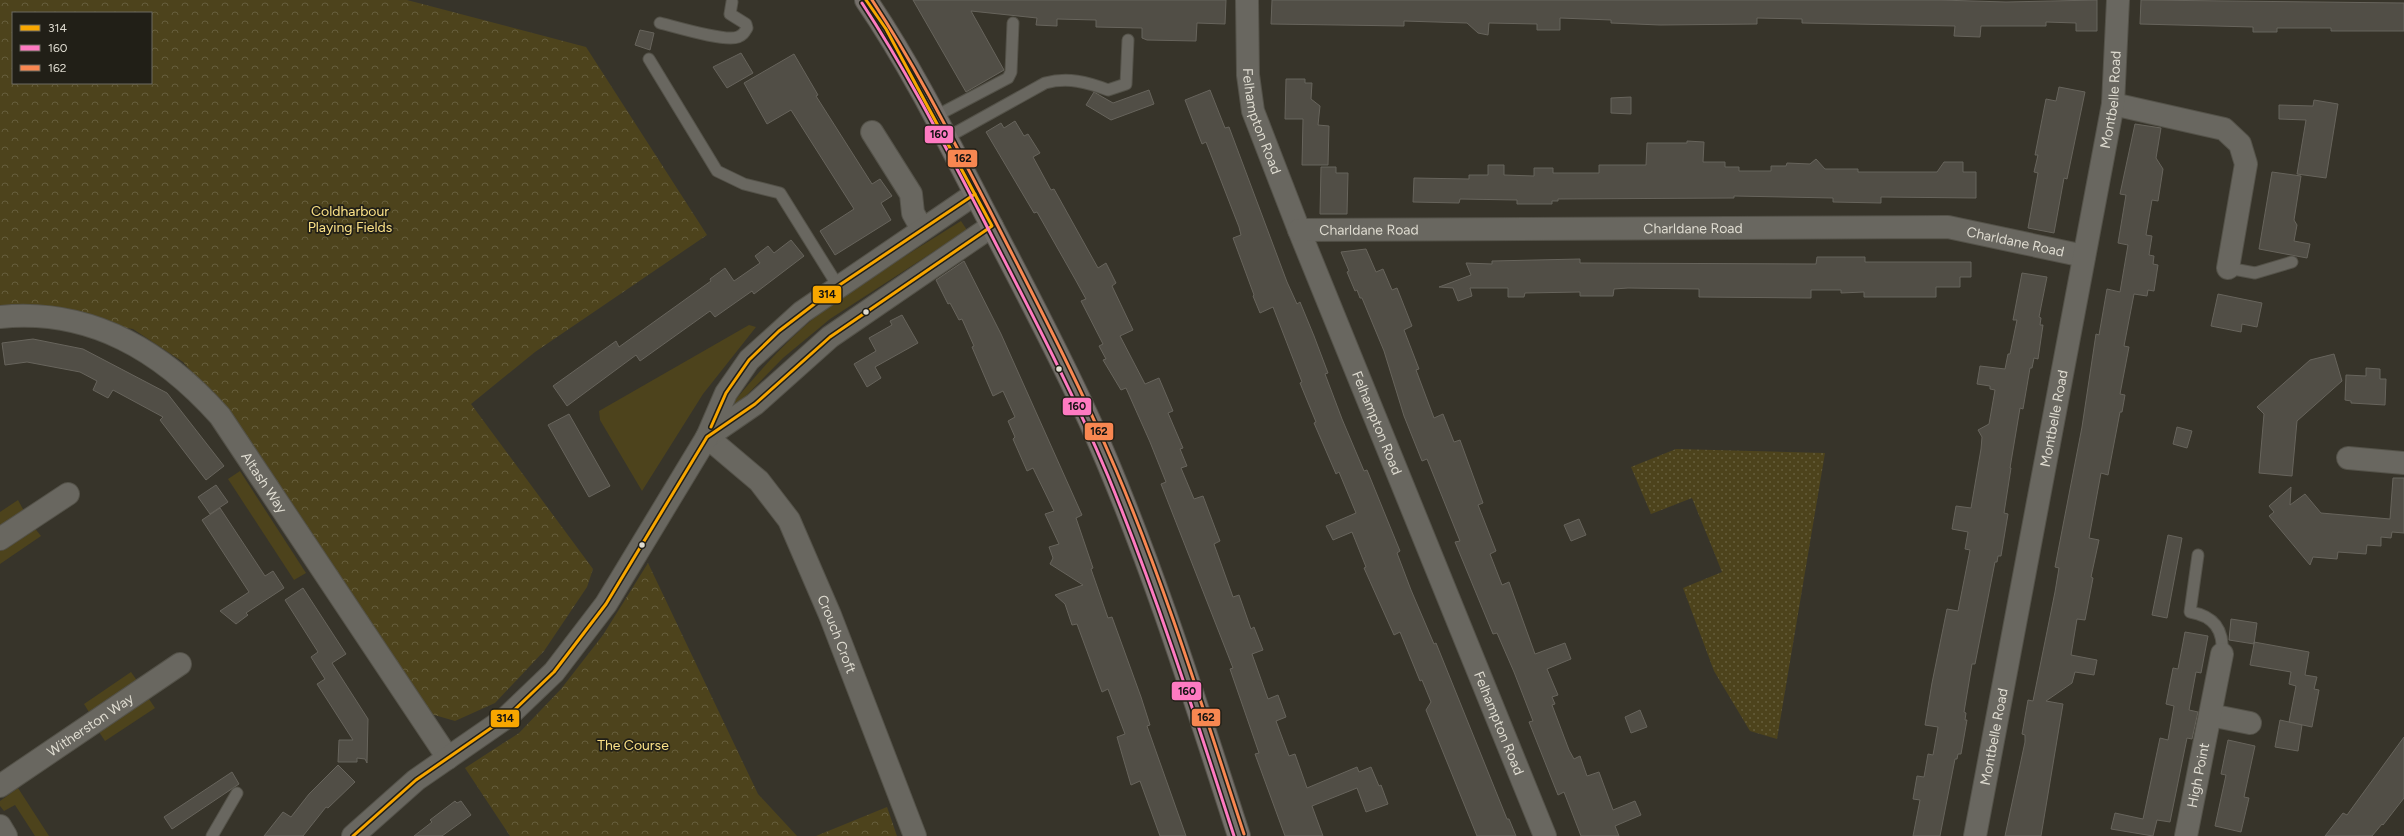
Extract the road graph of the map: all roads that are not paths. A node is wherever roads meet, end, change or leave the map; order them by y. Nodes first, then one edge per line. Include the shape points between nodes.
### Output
1 (866, 0) edge
2 (876, 0) edge
3 (1248, 0) edge
4 (2118, 0) edge
5 (731, 1) edge
6 (660, 23) dead end
7 (1013, 23) dead end
8 (886, 28) junction
9 (1128, 40) dead end
10 (648, 59) dead end
11 (2113, 104) junction
12 (934, 116) junction
13 (872, 132) dead end
14 (946, 138) junction
15 (975, 194) junction
16 (992, 226) junction
17 (922, 229) junction
18 (1299, 230) junction
19 (2084, 256) junction
20 (2292, 262) dead end
21 (2228, 268) joint
22 (838, 286) junction
23 (0, 317) edge
24 (707, 437) junction
25 (2348, 458) dead end
26 (2404, 463) edge
27 (68, 494) dead end
28 (0, 539) edge
29 (2198, 555) dead end
30 (2222, 654) joint
31 (180, 664) dead end
32 (2210, 715) junction
33 (2250, 723) dead end
34 (448, 758) junction
35 (0, 786) edge
36 (237, 793) dead end
37 (0, 826) edge
38 (6, 836) edge
39 (212, 836) edge
40 (353, 836) edge
41 (915, 836) edge
42 (1239, 836) edge
43 (1545, 836) edge
44 (1975, 836) edge
45 (2186, 836) edge

1 - 8 main road
2 - 8 main road
3 - 18 street, Felhampton Road via 1248,75 1253,111
4 - 11 street, Montbelle Road
5 - 6 lane via 730,14 746,24 747,28 744,34 737,38
7 - 12 lane via 1011,72 1008,78
8 - 12 main road
9 - 14 lane via 1126,84 1108,90 1088,82 1062,79 1045,83
10 - 22 lane via 717,171 744,184 780,193
11 - 19 street, Montbelle Road
11 - 21 street via 2224,129 2240,144 2246,164
12 - 14 main road
13 - 17 street via 911,194 913,213
14 - 15 main road
15 - 16 main road
15 - 17 street
16 - 24 street via 830,337 755,404
16 - 42 main road via 1091,424 1148,567
17 - 22 street
18 - 19 street, Charldane Road via 1948,227
18 - 43 street, Felhampton Road
19 - 44 street, Montbelle Road
20 - 21 lane via 2256,273
22 - 24 street via 802,312 748,360 726,393
23 - 34 street, Altash Way via 40,317 105,330 139,346 174,370 200,393 220,416
24 - 34 street via 606,604 554,672 507,717
24 - 41 street, Crouch Croft via 759,481 789,520 830,615
25 - 26 street
27 - 28 street
29 - 30 lane via 2190,612 2205,614 2216,626 2223,639
30 - 32 street, High Point
31 - 35 street, Witherston Way
32 - 33 street
32 - 45 street, High Point
34 - 40 street via 416,780
36 - 39 lane
37 - 38 street

